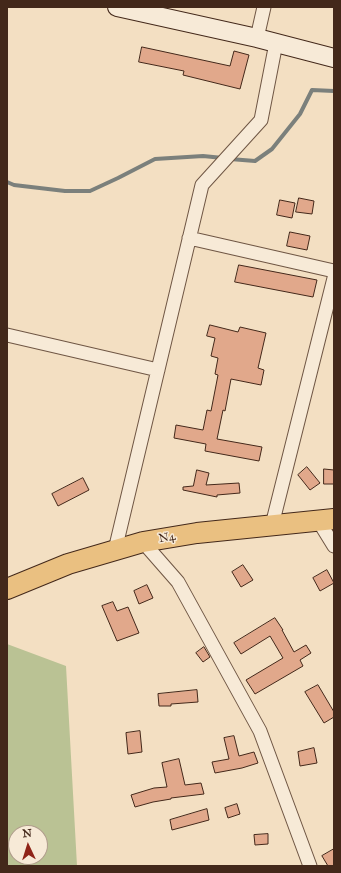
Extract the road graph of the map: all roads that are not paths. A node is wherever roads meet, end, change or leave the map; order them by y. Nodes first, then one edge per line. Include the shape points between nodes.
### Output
1 (117, 7) edge
2 (264, 7) edge
3 (257, 38) junction
4 (276, 43) junction
5 (334, 58) edge
6 (189, 238) junction
7 (334, 271) edge
8 (334, 278) edge
9 (7, 335) edge
10 (158, 370) junction
11 (326, 519) edge
12 (272, 525) junction
13 (143, 542) junction
14 (334, 546) edge
15 (115, 550) junction
16 (7, 589) edge
17 (310, 866) edge

1 - 3 main road
2 - 3 street
3 - 4 main road
4 - 5 main road
4 - 6 street via 261,120 202,185
6 - 7 street
6 - 10 street
8 - 12 street
9 - 10 street
10 - 15 street
11 - 12 main road, N4
11 - 14 street
12 - 13 main road, N4
13 - 15 main road, N4
13 - 17 street via 178,582 260,731
15 - 16 main road, N4 via 68,564

